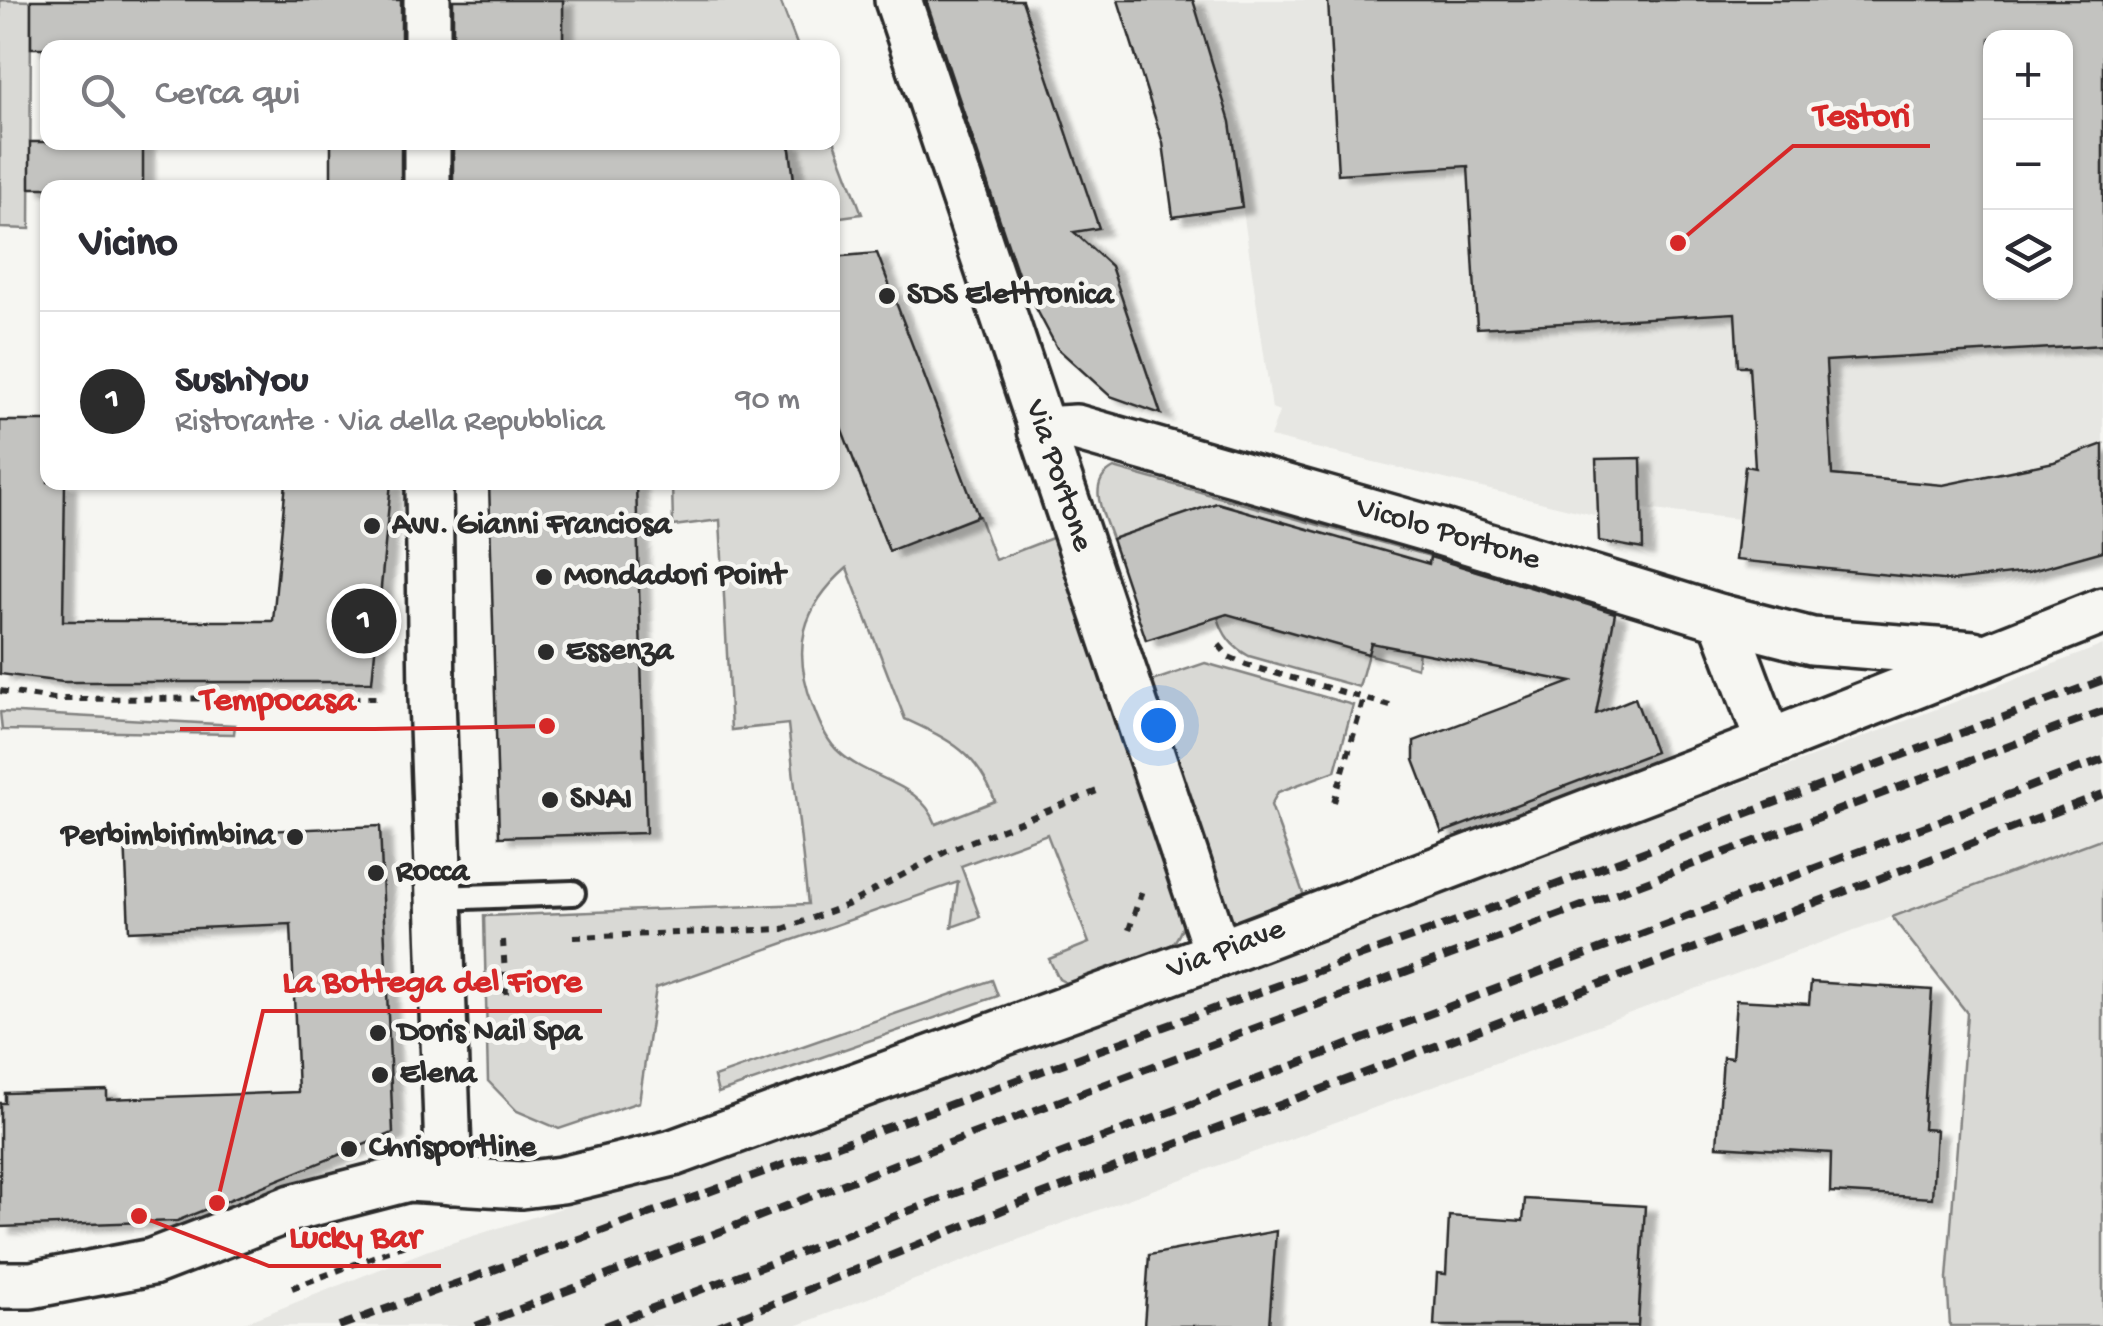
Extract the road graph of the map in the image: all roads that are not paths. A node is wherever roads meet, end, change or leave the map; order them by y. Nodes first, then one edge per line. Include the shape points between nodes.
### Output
1 (427, 0) edge
2 (898, 0) edge
3 (427, 40) edge
4 (427, 150) edge
5 (427, 180) edge
6 (1042, 430) junction
7 (430, 490) edge
8 (2103, 611) edge
9 (1722, 618) junction
10 (1989, 655) junction
11 (1769, 743) junction
12 (573, 892) dead end
13 (439, 898) junction
14 (1218, 954) junction
15 (448, 1180) junction
16 (10, 1290) edge

1 - 3 street
2 - 6 street, Via Portone
4 - 5 street
6 - 9 street, Vicolo Portone via 1076,428
6 - 14 street, Via Portone
7 - 13 street
8 - 10 street, Via Piave
9 - 10 street, Vicolo Portone via 1812,641
9 - 11 street
10 - 11 street, Via Piave
11 - 14 street, Via Piave
12 - 13 lane
13 - 15 street
14 - 15 street, Via Piave via 673,1153 562,1180
15 - 16 street, Via Piave via 408,1178 352,1190 152,1262

